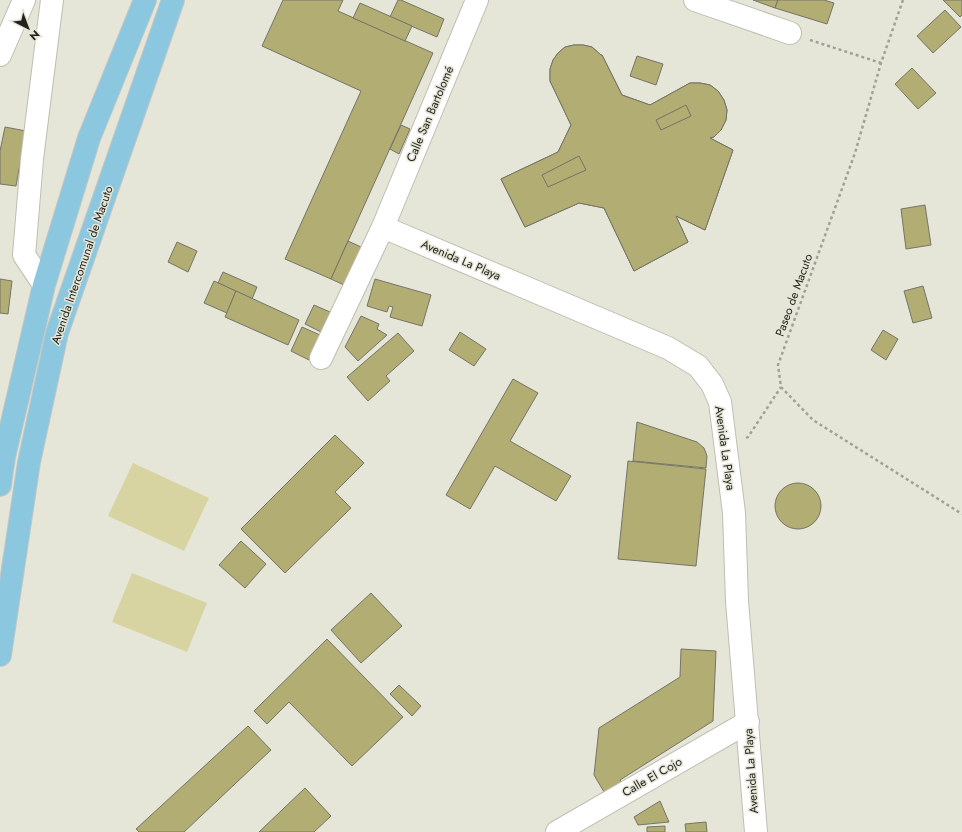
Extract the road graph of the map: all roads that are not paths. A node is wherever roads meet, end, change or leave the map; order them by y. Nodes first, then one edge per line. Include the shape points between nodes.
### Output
1 (24, 0) edge
2 (52, 0) edge
3 (145, 0) edge
4 (173, 0) edge
5 (477, 0) edge
6 (695, 0) edge
7 (790, 33) road end
8 (0, 56) edge
9 (383, 227) junction
10 (44, 285) junction
11 (321, 358) dead end
12 (0, 485) edge
13 (0, 655) edge
14 (748, 722) junction
15 (556, 832) edge
16 (756, 832) edge

1 - 8 street
2 - 10 street via 32,159 24,255
3 - 10 main road, Avenida Intercomunal de Macuto via 89,138
4 - 13 main road, Avenida Intercomunal de Macuto via 57,333 29,462
5 - 9 street, Calle San Bartolomé
6 - 7 street
9 - 11 street, Calle San Bartolomé
9 - 14 street, Avenida La Playa via 668,348 698,366 712,384 720,402 734,513 737,601
10 - 12 main road, Avenida Intercomunal de Macuto via 4,457
14 - 15 street, Calle El Cojo
14 - 16 street, Avenida La Playa

